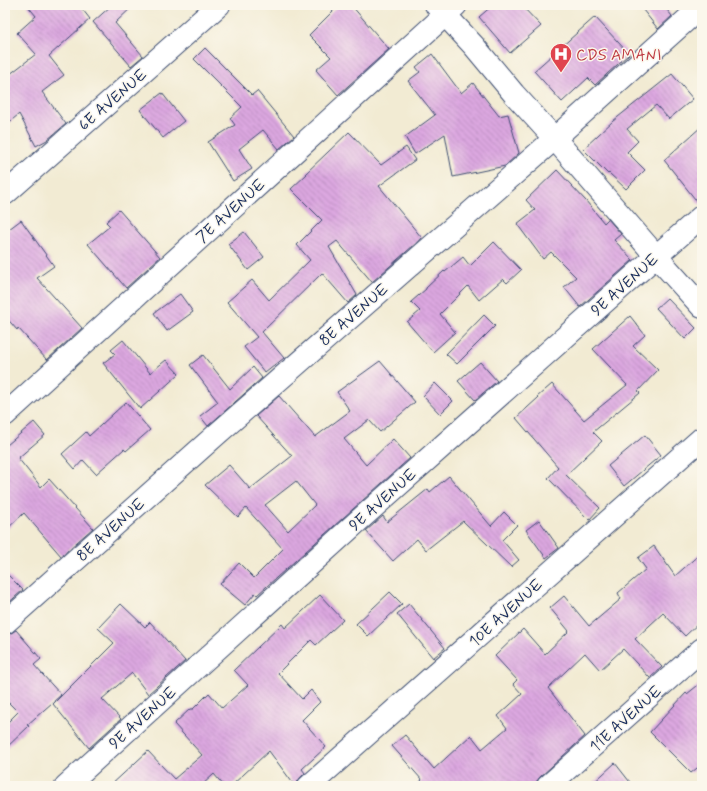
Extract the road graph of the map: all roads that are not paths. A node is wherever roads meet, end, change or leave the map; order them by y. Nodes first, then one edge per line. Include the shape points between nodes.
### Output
1 (219, 5) edge
2 (702, 6) edge
3 (443, 13) edge
4 (549, 143) junction
5 (5, 194) edge
6 (702, 216) edge
7 (652, 259) junction
8 (702, 307) edge
9 (5, 415) edge
10 (702, 438) edge
11 (5, 622) edge
12 (702, 649) edge
13 (66, 786) edge
14 (308, 786) edge
15 (548, 786) edge

1 - 5 street, 6E AVENUE
2 - 4 street, 8E AVENUE
3 - 4 street via 514,94
3 - 9 street, 7E AVENUE
4 - 7 street
4 - 11 street, 8E AVENUE
6 - 7 street, 9E AVENUE
7 - 8 street
7 - 13 street, 9E AVENUE via 363,516
10 - 14 street, 10E AVENUE
12 - 15 street, 11E AVENUE

